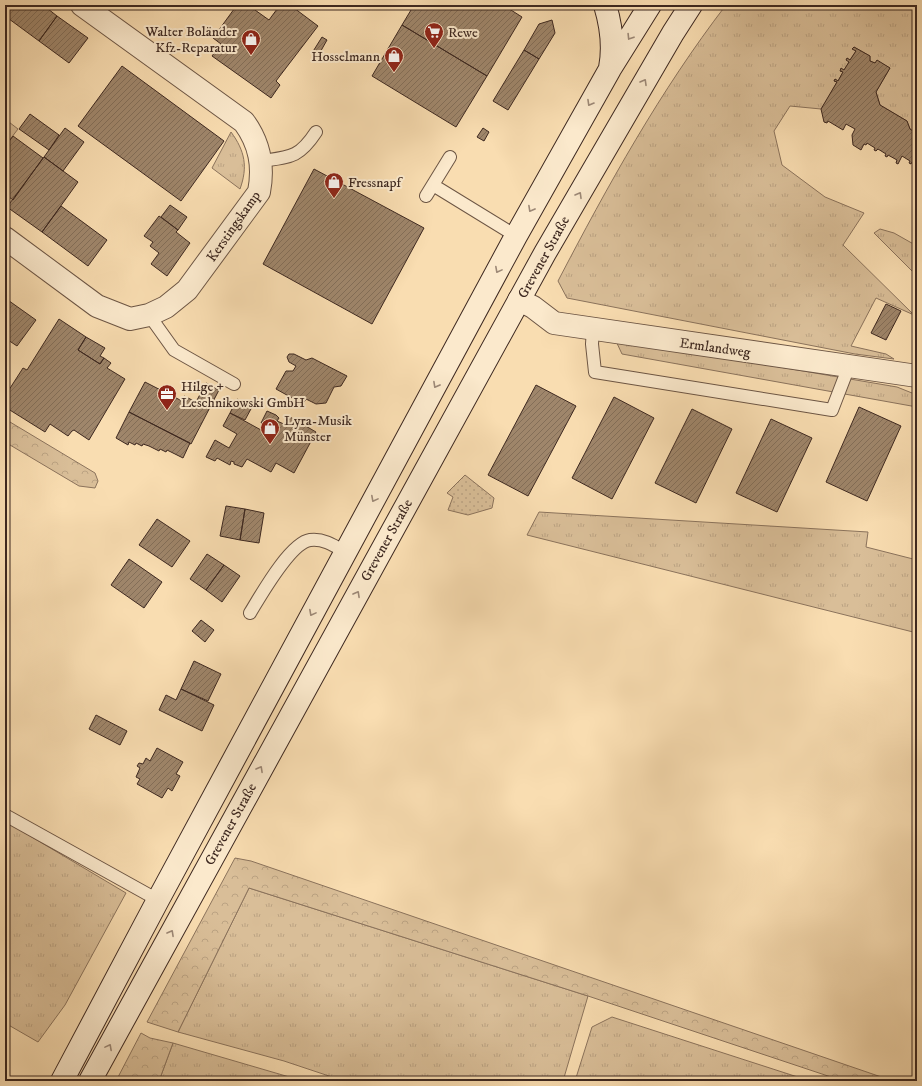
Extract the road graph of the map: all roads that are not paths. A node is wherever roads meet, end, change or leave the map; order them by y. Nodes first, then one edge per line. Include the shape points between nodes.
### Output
1 (82, 5) edge
2 (605, 5) edge
3 (650, 5) edge
4 (691, 5) edge
5 (610, 69) junction
6 (316, 132) dead end
7 (450, 157) dead end
8 (262, 161) junction
9 (433, 185) junction
10 (426, 196) dead end
11 (516, 236) junction
12 (5, 238) edge
13 (519, 300) junction
14 (149, 315) junction
15 (593, 329) junction
16 (849, 366) junction
17 (917, 376) edge
18 (234, 384) dead end
19 (345, 552) junction
20 (250, 613) dead end
21 (5, 815) edge
22 (158, 900) junction
23 (62, 1081) edge
24 (90, 1081) edge

1 - 8 main road, Kerstingskamp via 244,122 257,142
2 - 5 main road via 611,31
3 -> 5 main road, Grevener Straße
13 -> 4 main road, Grevener Straße
5 -> 11 main road, Grevener Straße
6 - 8 lane via 306,147 291,156
7 - 9 lane
8 - 14 main road, Kerstingskamp via 259,192 187,290 166,307
9 - 10 lane
9 - 11 lane
11 -> 19 main road, Grevener Straße
12 - 14 main road, Kerstingskamp via 97,306 130,319
13 - 15 main road, Ermlandweg via 554,323
24 -> 13 main road, Grevener Straße
14 - 18 lane via 174,350
15 - 16 main road, Ermlandweg
15 - 16 lane via 592,350 596,372 832,410
16 - 17 main road, Ermlandweg
19 - 20 lane via 320,540 310,540 298,545 270,580
19 -> 22 main road, Grevener Straße
21 - 22 lane
22 - 23 main road, Grevener Straße

